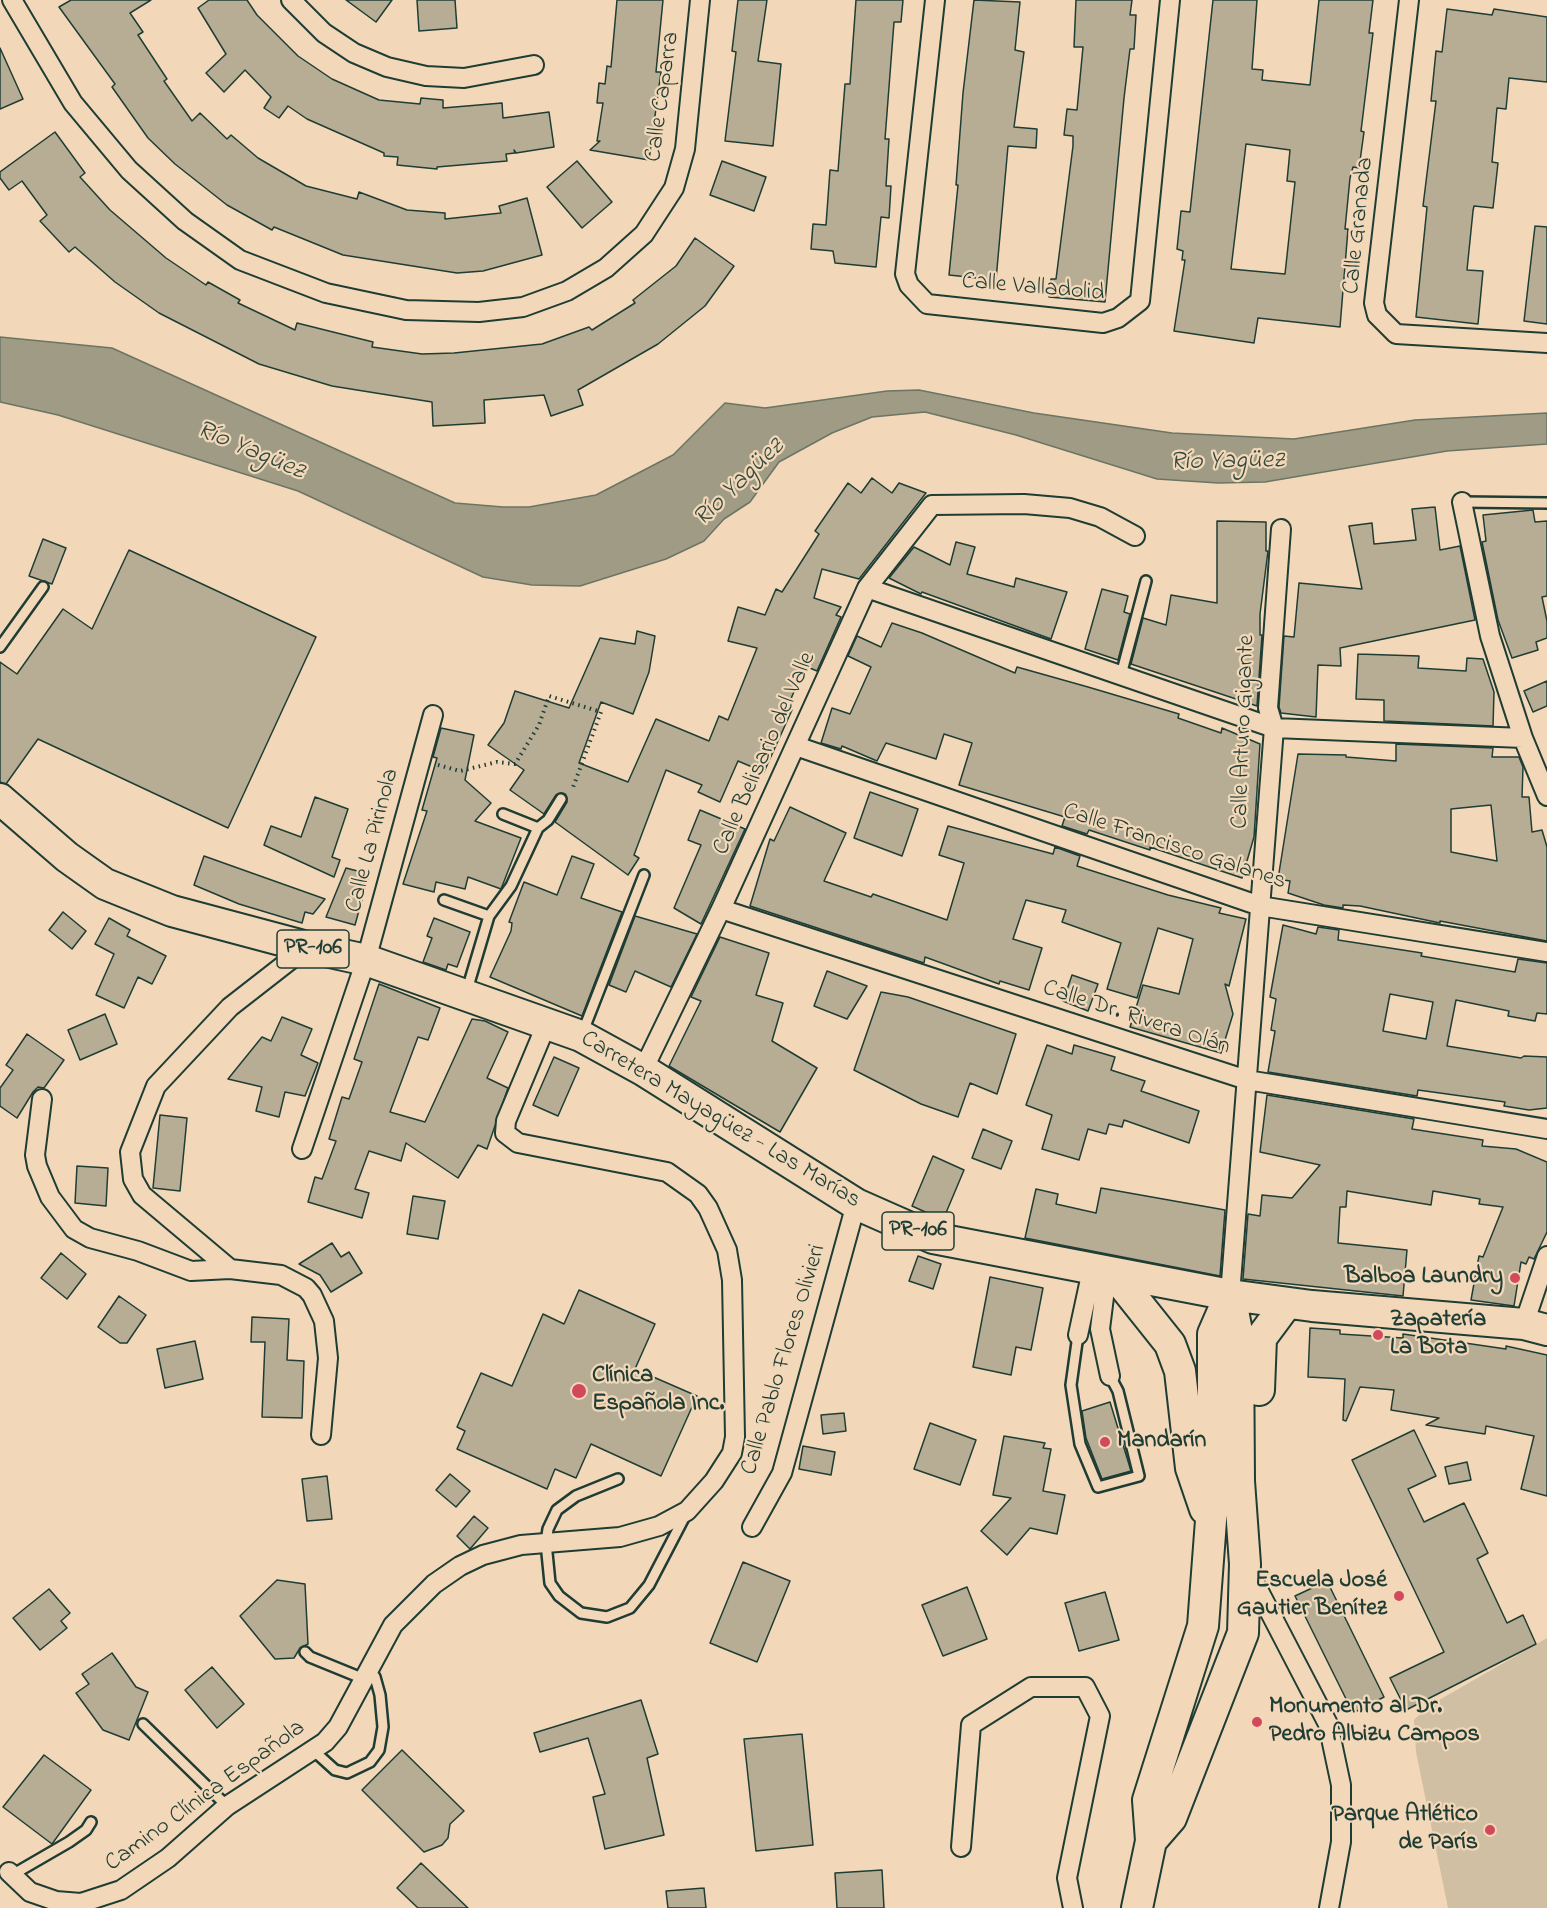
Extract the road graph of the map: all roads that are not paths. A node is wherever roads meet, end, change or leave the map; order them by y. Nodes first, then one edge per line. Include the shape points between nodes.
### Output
1 (9, 0) edge
2 (291, 0) edge
3 (700, 0) edge
4 (935, 0) edge
5 (1170, 0) edge
6 (1409, 0) edge
7 (0, 4) edge
8 (534, 65) dead end
9 (1547, 343) edge
10 (1462, 502) joint
11 (1547, 503) edge
12 (1281, 530) dead end
13 (1135, 536) dead end
14 (1146, 581) dead end
15 (43, 587) dead end
16 (867, 588) junction
17 (0, 647) edge
18 (1121, 675) junction
19 (433, 715) dead end
20 (1274, 728) junction
21 (1523, 738) junction
22 (796, 746) junction
23 (1547, 796) edge
24 (0, 799) edge
25 (561, 799) road end
26 (503, 814) dead end
27 (538, 828) junction
28 (644, 875) dead end
29 (444, 900) dead end
30 (1260, 906) junction
31 (721, 909) junction
32 (489, 916) junction
33 (307, 947) junction
34 (1547, 952) edge
35 (366, 960) junction
36 (466, 995) junction
37 (547, 1023) junction
38 (581, 1036) junction
39 (643, 1070) junction
40 (1247, 1080) junction
41 (42, 1099) dead end
42 (1547, 1129) edge
43 (302, 1149) dead end
44 (856, 1204) junction
45 (1547, 1256) edge
46 (230, 1269) junction
47 (1105, 1273) junction
48 (1230, 1295) junction
49 (1287, 1303) junction
50 (1535, 1327) edge
51 (1078, 1335) joint
52 (1110, 1376) joint
53 (321, 1435) dead end
54 (618, 1479) dead end
55 (687, 1511) junction
56 (752, 1527) dead end
57 (1211, 1528) junction
58 (546, 1543) junction
59 (1245, 1564) junction
60 (305, 1652) dead end
61 (367, 1675) junction
62 (142, 1724) dead end
63 (314, 1751) junction
64 (227, 1806) junction
65 (91, 1822) dead end
66 (1151, 1841) junction
67 (961, 1848) dead end
68 (11, 1874) joint
69 (1073, 1908) edge
70 (1137, 1908) edge
71 (1329, 1908) edge

1 - 3 street, Calle Caparra via 73,103 129,170 185,221 240,260 326,293 406,310 479,312 523,306 567,291 606,268 644,234 674,188 685,149
1 - 7 street
2 - 8 street via 324,33 354,53 387,67 426,76 464,78
4 - 5 street, Calle Valladolid via 905,274 909,285 927,304 1102,323 1118,318 1140,301
6 - 9 street, Calle Granada via 1374,303 1377,315 1395,334
10 - 11 lane
10 - 21 street via 1490,636
12 - 20 street, Calle Arturo Gigante via 1268,708
13 - 16 street, Calle Belisario del Valle via 1100,517 1070,508 1024,504 932,506
14 - 18 lane
15 - 17 lane
16 - 18 street
16 - 22 street, Calle Belisario del Valle
18 - 20 street
19 - 35 street, Calle La Pirinola
20 - 21 street
20 - 30 street, Calle Arturo Gigante
21 - 23 street
22 - 30 street, Calle Francisco Galanes
22 - 31 street, Calle Belisario del Valle
24 - 33 main road, Carretera Mayagüez - Las Marías / PR-106 via 105,884 172,911
25 - 27 lane
26 - 27 lane
27 - 32 lane via 511,886
28 - 38 lane
29 - 32 lane
30 - 34 street, Calle Francisco Galanes
30 - 40 street, Calle Arturo Gigante
31 - 39 street, Calle Belisario del Valle
31 - 40 street, Calle Dr. Rivera Olán
32 - 36 lane
33 - 35 main road, Carretera Mayagüez - Las Marías / PR-106
33 - 46 street via 230,1007 156,1086 130,1152 133,1179 142,1195
35 - 36 main road, Carretera Mayagüez - Las Marías / PR-106
35 - 43 street, Calle La Pirinola
36 - 37 main road, Carretera Mayagüez - Las Marías / PR-106
37 - 38 main road, Carretera Mayagüez - Las Marías / PR-106
37 - 55 street, Camino Clínica Española via 506,1121 505,1133 518,1143 667,1172 698,1194 727,1251 732,1280 735,1437 732,1453 714,1481
38 - 39 main road, Carretera Mayagüez - Las Marías / PR-106
39 - 44 main road, Carretera Mayagüez - Las Marías / PR-106
40 - 42 street, Calle Dr. Rivera Olán
40 - 48 street, Calle Arturo Gigante
41 - 46 street via 37,1166 50,1197 67,1222 90,1238 191,1271
44 - 47 main road, Carretera Mayagüez - Las Marías / PR-106 via 933,1238
44 - 56 street, Calle Pablo Flores Olivieri via 782,1473
45 - 50 street
46 - 53 street via 281,1275 306,1288 319,1306 328,1358
47 - 48 main road, Carretera Mayagüez - Las Marías / PR-106
47 - 51 street
47 - 52 street via 1100,1329
47 - 57 main road via 1170,1344 1180,1371 1191,1468
48 - 49 main road, PR-106
48 - 57 main road via 1212,1334
48 - 59 main road via 1238,1337 1239,1481
49 - 50 main road, PR-106
49 - 59 main road via 1261,1338 1261,1539
51 - 52 lane via 1071,1385 1080,1444 1098,1487 1139,1476 1118,1391
54 - 58 lane via 576,1496 557,1510
55 - 58 street, Camino Clínica Española via 659,1526 620,1537
55 - 58 lane via 649,1585 630,1608 607,1617 581,1613 559,1596 550,1582
57 - 66 main road via 1203,1626 1148,1800
58 - 61 street, Camino Clínica Española via 483,1555 434,1584 393,1625
59 - 66 main road via 1243,1634 1171,1818
59 - 71 street via 1328,1724 1341,1785 1341,1842
60 - 61 lane via 310,1658
61 - 63 street, Camino Clínica Española via 338,1727
61 - 63 lane via 375,1677 382,1710 379,1750 370,1762 347,1773 335,1770
62 - 64 lane
63 - 64 street, Camino Clínica Española
64 - 68 street, Camino Clínica Española via 168,1858 103,1898 81,1903 46,1899 30,1892
65 - 68 lane via 69,1842
66 - 70 main road
67 - 69 street via 970,1725 1031,1687 1084,1687 1100,1716 1067,1878

